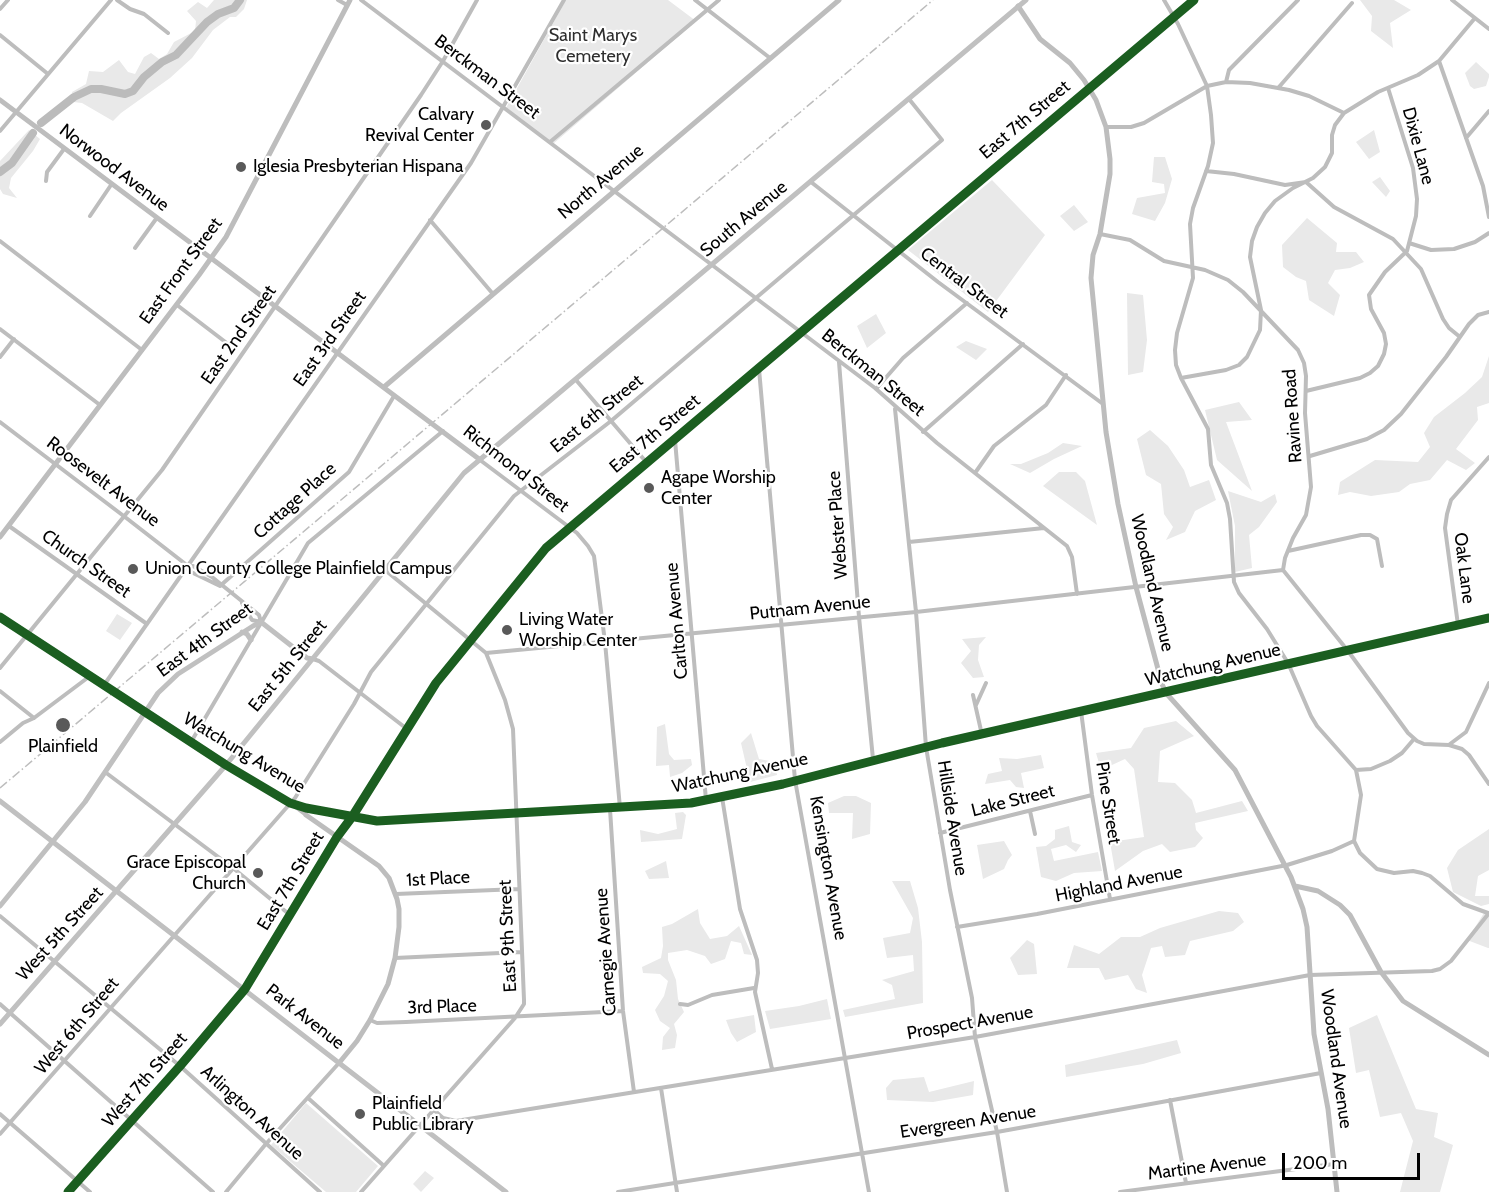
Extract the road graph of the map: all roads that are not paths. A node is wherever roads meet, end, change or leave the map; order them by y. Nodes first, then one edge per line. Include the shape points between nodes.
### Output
1 (8, 0) edge
2 (111, 0) edge
3 (117, 0) edge
4 (338, 0) edge
5 (361, 0) edge
6 (477, 0) edge
7 (564, 0) edge
8 (695, 0) edge
9 (719, 0) edge
10 (839, 0) edge
11 (1026, 0) edge
12 (1164, 0) edge
13 (1194, 0) edge
14 (1298, 0) edge
15 (1452, 0) edge
16 (348, 2) edge
17 (1352, 3) dead end
18 (1018, 6) junction
19 (0, 9) edge
20 (708, 10) junction
21 (1173, 18) junction
22 (1475, 18) junction
23 (1489, 28) edge
24 (168, 33) dead end
25 (0, 35) edge
26 (770, 58) junction
27 (1439, 61) junction
28 (443, 62) junction
29 (48, 74) junction
30 (1226, 82) junction
31 (1207, 86) junction
32 (1089, 87) junction
33 (1278, 88) junction
34 (1388, 88) junction
35 (909, 99) junction
36 (0, 100) edge
37 (504, 107) junction
38 (1489, 111) edge
39 (16, 112) junction
40 (1344, 114) junction
41 (1106, 127) junction
42 (0, 131) edge
43 (1465, 138) junction
44 (550, 142) junction
45 (64, 149) junction
46 (1206, 171) junction
47 (46, 181) dead end
48 (810, 182) junction
49 (1305, 182) junction
50 (111, 185) junction
51 (615, 190) junction
52 (90, 216) dead end
53 (854, 216) junction
54 (1489, 217) edge
55 (156, 219) junction
56 (430, 220) junction
57 (1489, 233) edge
58 (1100, 234) junction
59 (0, 241) edge
60 (1409, 243) junction
61 (135, 248) dead end
62 (898, 250) junction
63 (1407, 251) junction
64 (212, 258) junction
65 (712, 265) junction
66 (1193, 268) junction
67 (493, 294) junction
68 (756, 299) junction
69 (967, 303) junction
70 (177, 305) junction
71 (275, 306) junction
72 (1261, 310) junction
73 (1489, 312) edge
74 (0, 328) edge
75 (801, 333) junction
76 (1460, 337) junction
77 (14, 339) junction
78 (228, 344) dead end
79 (1023, 344) junction
80 (143, 350) junction
81 (338, 353) junction
82 (0, 357) edge
83 (839, 361) junction
84 (759, 368) junction
85 (1066, 375) junction
86 (1181, 378) junction
87 (576, 380) junction
88 (384, 387) junction
89 (876, 389) junction
90 (1306, 391) junction
91 (395, 395) junction
92 (1103, 404) junction
93 (101, 405) junction
94 (895, 408) junction
95 (611, 421) junction
96 (0, 422) edge
97 (443, 431) junction
98 (923, 432) junction
99 (675, 440) junction
100 (1310, 456) junction
101 (1489, 457) edge
102 (479, 459) junction
103 (647, 463) junction
104 (56, 464) junction
105 (975, 473) junction
106 (522, 492) junction
107 (125, 517) junction
108 (9, 526) junction
109 (568, 528) junction
110 (1044, 528) junction
111 (0, 537) edge
112 (909, 542) junction
113 (1288, 551) junction
114 (188, 566) junction
115 (1382, 566) dead end
116 (385, 570) junction
117 (1283, 570) junction
118 (77, 575) junction
119 (1233, 576) junction
120 (220, 586) junction
121 (1136, 587) junction
122 (1077, 594) junction
123 (241, 600) junction
124 (427, 603) junction
125 (916, 612) junction
126 (0, 617) edge
127 (859, 617) junction
128 (1489, 618) edge
129 (261, 622) junction
130 (147, 624) junction
131 (782, 624) junction
132 (1458, 625) junction
133 (242, 632) junction
134 (692, 633) junction
135 (28, 635) junction
136 (471, 639) junction
137 (251, 640) junction
138 (605, 642) junction
139 (1348, 651) junction
140 (486, 653) junction
141 (313, 659) junction
142 (1288, 664) junction
143 (0, 668) edge
144 (90, 676) junction
145 (986, 683) dead end
146 (1489, 683) edge
147 (104, 685) junction
148 (0, 691) edge
149 (360, 693) junction
150 (1166, 693) junction
151 (973, 695) dead end
152 (976, 706) junction
153 (1081, 711) junction
154 (145, 712) junction
155 (34, 718) junction
156 (408, 729) junction
157 (982, 735) junction
158 (1414, 739) junction
159 (0, 742) edge
160 (191, 742) junction
161 (1449, 745) junction
162 (926, 747) junction
163 (873, 759) junction
164 (226, 765) junction
165 (1356, 770) junction
166 (105, 772) junction
167 (795, 780) junction
168 (1489, 784) edge
169 (1092, 795) junction
170 (722, 797) junction
171 (706, 800) junction
172 (0, 801) edge
173 (290, 803) junction
174 (620, 808) junction
175 (610, 809) junction
176 (1030, 811) junction
177 (515, 814) junction
178 (306, 815) joint
179 (352, 817) junction
180 (176, 825) junction
181 (940, 832) junction
182 (1035, 834) dead end
183 (337, 837) junction
184 (1354, 841) junction
185 (53, 842) junction
186 (1285, 865) junction
187 (232, 868) junction
188 (1294, 886) junction
189 (519, 889) junction
190 (118, 891) junction
191 (395, 894) junction
192 (1110, 899) junction
193 (0, 906) edge
194 (1488, 913) edge
195 (290, 915) junction
196 (0, 916) edge
197 (957, 927) junction
198 (174, 934) junction
199 (521, 952) junction
200 (395, 958) junction
201 (54, 963) junction
202 (1381, 972) junction
203 (1310, 975) junction
204 (754, 987) junction
205 (244, 989) junction
206 (0, 1004) edge
207 (680, 1005) dead end
208 (109, 1008) junction
209 (623, 1011) junction
210 (10, 1012) junction
211 (514, 1018) junction
212 (370, 1020) junction
213 (0, 1024) edge
214 (975, 1037) junction
215 (1489, 1054) edge
216 (846, 1057) junction
217 (66, 1061) junction
218 (339, 1063) junction
219 (180, 1066) junction
220 (772, 1069) junction
221 (1321, 1073) junction
222 (661, 1088) junction
223 (634, 1092) junction
224 (308, 1098) junction
225 (1170, 1100) junction
226 (434, 1110) junction
227 (0, 1114) edge
228 (132, 1120) junction
229 (10, 1123) junction
230 (420, 1126) junction
231 (997, 1131) junction
232 (0, 1134) edge
233 (265, 1144) junction
234 (862, 1153) junction
235 (1334, 1164) junction
236 (384, 1166) junction
237 (78, 1181) junction
238 (676, 1182) junction
239 (1186, 1183) junction
240 (68, 1192) edge
241 (90, 1192) edge
242 (213, 1192) edge
243 (226, 1192) edge
244 (320, 1192) edge
245 (361, 1192) edge
246 (506, 1192) edge
247 (618, 1192) edge
248 (677, 1192) edge
249 (869, 1192) edge
250 (1007, 1192) edge
251 (1120, 1192) edge
252 (1337, 1192) edge

1 - 19 street
2 - 29 street
3 - 24 street
4 - 16 street
5 - 28 street, Berckman Street
6 - 28 street, East 2nd Street
7 - 37 street, East 3rd Street
8 - 20 street
9 - 20 street
10 - 26 street, North Avenue
11 - 18 main road, South Avenue
12 - 21 street
13 - 21 street, East 7th Street
14 - 30 street via 1229,70
15 - 22 street
16 - 64 street, East Front Street via 238,216
17 - 33 street
18 - 32 street, Woodland Avenue via 1040,39 1070,63
18 - 35 main road, South Avenue
20 - 26 street
20 - 44 street
21 - 31 street
21 - 32 street, East 7th Street
22 - 23 street
22 - 27 street
25 - 29 street
26 - 51 street, North Avenue
27 - 34 street
27 - 43 street
28 - 37 street, Berckman Street
28 - 71 street, East 2nd Street
29 - 39 street
30 - 31 street
30 - 33 street
31 - 41 street via 1144,123
31 - 46 street via 1213,143
32 - 41 street, Woodland Avenue
32 - 62 street, East 7th Street
33 - 40 street via 1309,96
34 - 40 street
34 - 60 street, Dixie Lane via 1416,181 1416,216
35 - 48 main road, South Avenue
35 - 53 street, East 6th Street via 942,140
36 - 39 street, Norwood Avenue
37 - 44 street, Berckman Street
37 - 56 street, East 3rd Street via 471,163
38 - 43 street
39 - 42 street
39 - 45 street, Norwood Avenue
40 - 49 street via 1335,125 1330,160
41 - 58 street, Woodland Avenue via 1110,174
43 - 54 street via 1483,186
44 - 51 street, Berckman Street
45 - 47 street via 47,171
45 - 50 street, Norwood Avenue
46 - 49 street via 1285,185
46 - 66 street via 1190,224
48 - 53 street, Central Street
48 - 65 main road, South Avenue
49 - 63 street via 1334,207 1387,234
49 - 72 street via 1269,207 1254,234 1251,265
50 - 52 street
50 - 55 street, Norwood Avenue
51 - 65 street, Berckman Street
51 - 67 street, North Avenue
53 - 62 street, Central Street
53 - 68 street, East 6th Street
55 - 61 street
55 - 64 street, Norwood Avenue
56 - 67 street
56 - 81 street, East 3rd Street
57 - 60 street via 1454,249 1431,250
58 - 66 street, Ravine Road via 1130,240 1164,261
58 - 92 street, Woodland Avenue via 1091,278
59 - 80 street
60 - 63 street, Dixie Lane
62 - 69 street, Central Street
62 - 75 street, East 7th Street
63 - 76 street via 1421,269 1443,319
63 - 90 street via 1385,272 1370,295 1371,309 1386,344 1378,366 1360,378
64 - 70 street, East Front Street
64 - 71 street, Richmond Street
65 - 68 street, Berckman Street
65 - 87 main road, South Avenue
66 - 72 street, Ravine Road via 1228,280
66 - 86 street via 1175,350
67 - 88 street, North Avenue
68 - 75 street, Berckman Street
68 - 95 street, East 6th Street
69 - 79 street, Central Street
69 - 89 street via 903,358
70 - 78 street
70 - 80 street, East Front Street
71 - 81 street, Richmond Street
71 - 107 street, East 2nd Street
72 - 86 street via 1260,330 1239,365
72 - 90 street, Ravine Road via 1298,350 1304,363
73 - 76 street via 1478,315
74 - 77 street
75 - 83 street, Berckman Street
75 - 84 street, East 7th Street
76 - 100 street via 1401,414 1384,430
77 - 82 street
77 - 93 street
79 - 85 street, Central Street
79 - 98 street
80 - 93 street, East Front Street
81 - 88 street, Richmond Street
81 - 114 street, East 3rd Street
83 - 89 street, Berckman Street
83 - 127 street, Webster Place
84 - 99 street, East 7th Street
84 - 131 street, Kensington Avenue
85 - 92 street, Central Street
85 - 105 street via 1046,405 994,446
86 - 119 street via 1208,429 1211,465 1230,519
87 - 95 street
87 - 102 main road, South Avenue
88 - 91 street, Richmond Street
89 - 94 street, Berckman Street
90 - 100 street, Ravine Road
91 - 97 street, Richmond Street
91 - 120 street, Cottage Place via 349,472
92 - 121 street, Woodland Avenue
93 - 104 street, East Front Street
94 - 98 street, Berckman Street
94 - 112 street, Hillside Avenue
95 - 103 street
95 - 106 street, East 6th Street
96 - 104 street, Roosevelt Avenue
97 - 102 street, Richmond Street
97 - 129 street, East 4th Street via 308,543
98 - 105 street, Berckman Street
99 - 103 street, East 7th Street
99 - 134 street, Carlton Avenue
100 - 113 street, Ravine Road via 1310,502
101 - 132 street, Oak Lane via 1450,500 1446,514
102 - 106 street, Richmond Street
102 - 116 main road, East 5th Street
103 - 109 street, East 7th Street
104 - 107 street, Roosevelt Avenue
104 - 108 street, East Front Street
105 - 110 street, Berckman Street
106 - 109 street, Richmond Street
106 - 124 street, East 6th Street via 514,496
107 - 114 street, Roosevelt Avenue
107 - 118 street, East 2nd Street
108 - 111 street, East Front Street
108 - 118 street, Church Street
109 - 136 street, East 7th Street via 546,548
109 - 138 street, Richmond Street via 594,556
110 - 112 street
110 - 122 street, Berckman Street via 1067,546
112 - 125 street, Hillside Avenue
113 - 115 street via 1370,536 1377,540
113 - 117 street, Ravine Road
114 - 120 street, Roosevelt Avenue via 195,575
114 - 130 street, East 3rd Street
116 - 124 street
116 - 141 main road, East 5th Street
117 - 119 street, Putnam Avenue
117 - 139 street
118 - 130 street, Church Street
118 - 135 street, East 2nd Street
119 - 121 street, Putnam Avenue
119 - 142 street via 1239,593
120 - 123 street, Roosevelt Avenue
121 - 122 street, Putnam Avenue
121 - 150 street, Woodland Avenue
122 - 125 street, Putnam Avenue
123 - 129 street, Roosevelt Avenue via 259,615
123 - 129 street, Roosevelt Avenue via 252,620
124 - 136 street
124 - 149 street, East 6th Street via 371,672
125 - 127 street, Putnam Avenue
125 - 162 street, Hillside Avenue
126 - 135 street, Watchung Avenue
127 - 131 street, Putnam Avenue
127 - 163 street, Webster Place
128 - 132 street, Watchung Avenue
129 - 133 main road, East 4th Street
129 - 137 street
129 - 141 main road, Roosevelt Avenue
130 - 147 street, East 3rd Street
131 - 134 street, Putnam Avenue
131 - 167 street, Kensington Avenue
132 - 139 street, Watchung Avenue
133 - 137 main road
133 - 154 main road, East 4th Street via 178,674
134 - 138 street, Putnam Avenue
134 - 171 street, Carlton Avenue
135 - 143 street, East 2nd Street
135 - 144 street, Watchung Avenue
136 - 140 street
136 - 156 street, East 7th Street via 436,683
137 - 160 street
138 - 140 street, Putnam Avenue
138 - 174 street, Richmond Street
139 - 142 street, Watchung Avenue
139 - 158 street
140 - 177 street, East 9th Street via 506,700 513,729
141 - 149 street, Roosevelt Avenue
141 - 164 main road, East 5th Street
142 - 150 street, Watchung Avenue
142 - 165 street via 1311,716
144 - 147 street, Watchung Avenue
144 - 155 street
145 - 152 street
146 - 161 street via 1466,732
147 - 154 street, Watchung Avenue
148 - 155 street
149 - 156 street, Roosevelt Avenue
149 - 173 street, East 6th Street
150 - 153 street, Watchung Avenue
150 - 186 street, Woodland Avenue via 1235,770
151 - 152 street
152 - 157 street
153 - 157 street, Watchung Avenue
153 - 169 street, Pine Street
154 - 160 street, Watchung Avenue
154 - 166 main road, East 4th Street
155 - 159 street
156 - 179 street, East 7th Street
157 - 162 street, Watchung Avenue
158 - 161 street via 1424,744
158 - 165 street via 1390,761
160 - 164 street, Watchung Avenue
161 - 168 street via 1469,755
162 - 163 street, Watchung Avenue
162 - 181 street, Hillside Avenue
163 - 167 street, Watchung Avenue
164 - 173 street, Watchung Avenue
164 - 180 main road, East 5th Street
165 - 184 street via 1361,795
166 - 180 street
166 - 185 main road, East 4th Street
167 - 170 street, Watchung Avenue
167 - 216 street, Kensington Avenue
169 - 176 street, Lake Street
169 - 192 street, Pine Street
170 - 171 street, Watchung Avenue
170 - 204 street via 740,909 757,960
171 - 174 street, Watchung Avenue
172 - 185 main road, Park Avenue
173 - 178 street
173 - 179 street, Watchung Avenue
173 - 187 street, East 6th Street
174 - 175 street, Watchung Avenue
175 - 177 street, Watchung Avenue
175 - 209 street, Carnegie Avenue
176 - 181 street, Lake Street
176 - 182 street
177 - 179 street, Watchung Avenue via 377,821
177 - 189 street, East 9th Street
178 - 183 street
179 - 183 street, East 7th Street
180 - 187 street
180 - 190 main road, East 5th Street
181 - 197 street, Hillside Avenue
183 - 191 street via 379,866
183 - 195 street, East 7th Street
184 - 186 street, Highland Avenue
184 - 194 street via 1377,869 1430,876 1463,904
185 - 190 main road, Park Avenue
185 - 193 main road, East 4th Street
186 - 188 street, Woodland Avenue
186 - 192 street, Highland Avenue
187 - 195 street
187 - 198 street, East 6th Street
188 - 202 street via 1318,891 1340,905 1354,922
188 - 203 street, Woodland Avenue via 1307,927
189 - 191 street, 1st Place
189 - 199 street, East 9th Street
190 - 198 main road, Park Avenue
190 - 201 main road, West 5th Street
191 - 200 street via 399,918
192 - 197 street, Highland Avenue
194 - 202 street, Prospect Avenue via 1451,961 1440,969
195 - 205 street, East 7th Street
196 - 201 street, Arlington Avenue
197 - 214 street, Hillside Avenue via 972,998
198 - 205 main road, Park Avenue
198 - 208 street, West 6th Street
199 - 200 street
199 - 211 street, East 9th Street via 524,1004
200 - 212 street
201 - 208 street, Arlington Avenue
201 - 210 main road, West 5th Street
202 - 203 street, Prospect Avenue
202 - 215 street via 1403,1001
203 - 214 street, Prospect Avenue
203 - 221 street, Woodland Avenue
204 - 207 street
204 - 220 street
205 - 218 main road, Park Avenue
205 - 219 street, West 7th Street
206 - 210 street
208 - 217 street, West 6th Street
208 - 219 street, Arlington Avenue
209 - 211 street, 3rd Place
209 - 223 street, Carnegie Avenue
210 - 213 main road, West 5th Street
210 - 217 street
211 - 212 street, 3rd Place via 377,1023
211 - 226 street, East 9th Street
212 - 218 street
214 - 216 street, Prospect Avenue
214 - 231 street, Hillside Avenue
216 - 220 street, Prospect Avenue
216 - 234 street, Kensington Avenue
217 - 228 street
217 - 229 street, West 6th Street
218 - 224 street
218 - 230 main road, Park Avenue
219 - 228 street, West 7th Street
219 - 233 street, Arlington Avenue
220 - 222 street, Prospect Avenue
221 - 225 street, Evergreen Avenue
221 - 235 street, Woodland Avenue
222 - 223 street, Prospect Avenue
222 - 238 street
223 - 226 street, Prospect Avenue via 456,1121 443,1118
224 - 233 street
224 - 236 street
225 - 231 street, Evergreen Avenue
225 - 239 street
226 - 230 street, East 9th Street
227 - 229 street
228 - 237 street, West 7th Street
228 - 242 street
229 - 232 street, West 6th Street
229 - 237 street
230 - 236 street, East 9th Street
230 - 246 main road, Park Avenue
231 - 234 street, Evergreen Avenue
231 - 250 street, Hillside Avenue
233 - 243 street
233 - 244 street, Arlington Avenue
234 - 238 street, Evergreen Avenue
234 - 249 street, Kensington Avenue
235 - 239 street, Martine Avenue
235 - 252 street, Woodland Avenue
236 - 245 street, East 9th Street
237 - 240 street, West 7th Street
237 - 241 street
238 - 247 street, Evergreen Avenue
238 - 248 street
239 - 251 street, Martine Avenue

